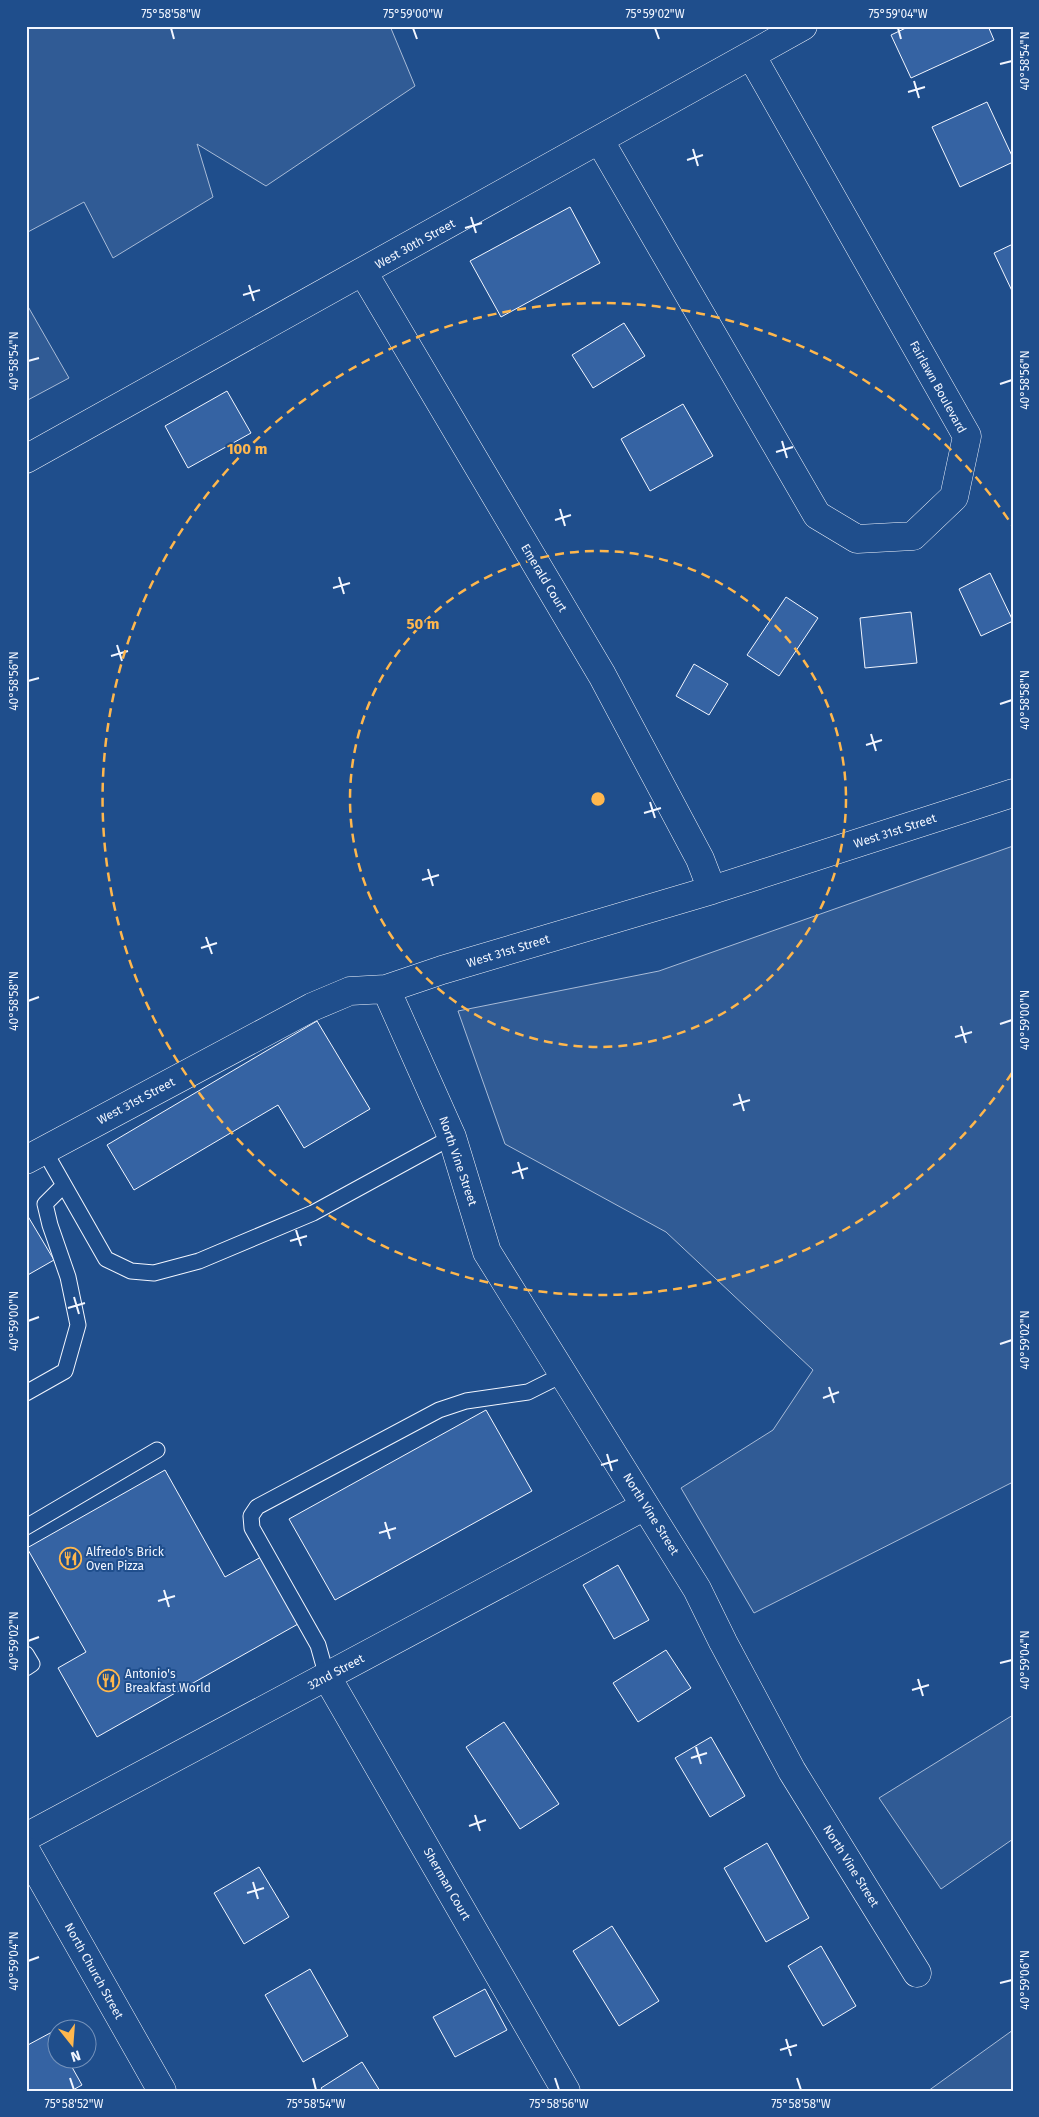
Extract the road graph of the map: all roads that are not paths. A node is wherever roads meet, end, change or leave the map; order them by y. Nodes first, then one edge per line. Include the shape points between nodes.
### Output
1 (802, 26) edge
2 (751, 55) junction
3 (600, 140) junction
4 (363, 272) junction
5 (26, 459) edge
6 (1013, 793) edge
7 (712, 890) junction
8 (386, 989) junction
9 (452, 1137) junction
10 (35, 1155) edge
11 (64, 1185) junction
12 (564, 1374) junction
13 (26, 1393) edge
14 (157, 1450) dead end
15 (646, 1506) junction
16 (26, 1527) edge
17 (26, 1654) edge
18 (26, 1668) edge
19 (327, 1677) junction
20 (26, 1837) edge
21 (26, 1851) edge
22 (917, 1973) dead end
23 (162, 2091) edge
24 (566, 2091) edge

1 - 2 street, West 30th Street
2 - 3 street, West 30th Street
2 - 3 street, Fairlawn Boulevard via 967,436 954,497 913,536 858,538 817,515
3 - 4 street, West 30th Street
4 - 5 street, West 30th Street
4 - 7 street, Emerald Court via 602,675 700,859
6 - 7 street, West 31st Street
7 - 8 street, West 31st Street
8 - 9 street, North Vine Street
8 - 10 street, West 31st Street via 350,991 312,1008
9 - 11 lane via 313,1213 199,1261 154,1273 131,1271 106,1259
9 - 12 street, North Vine Street via 487,1252
10 - 11 lane
11 - 13 lane via 45,1204 68,1277 78,1325 65,1371
12 - 15 street, North Vine Street
12 - 19 lane via 528,1392 466,1401 439,1410 257,1507 251,1516 252,1528 318,1645
14 - 16 lane
15 - 19 street, 32nd Street
15 - 22 street, North Vine Street via 696,1589 792,1771
17 - 18 lane via 32,1664
19 - 20 street, 32nd Street
19 - 24 street, Sherman Court
21 - 23 street, North Church Street

